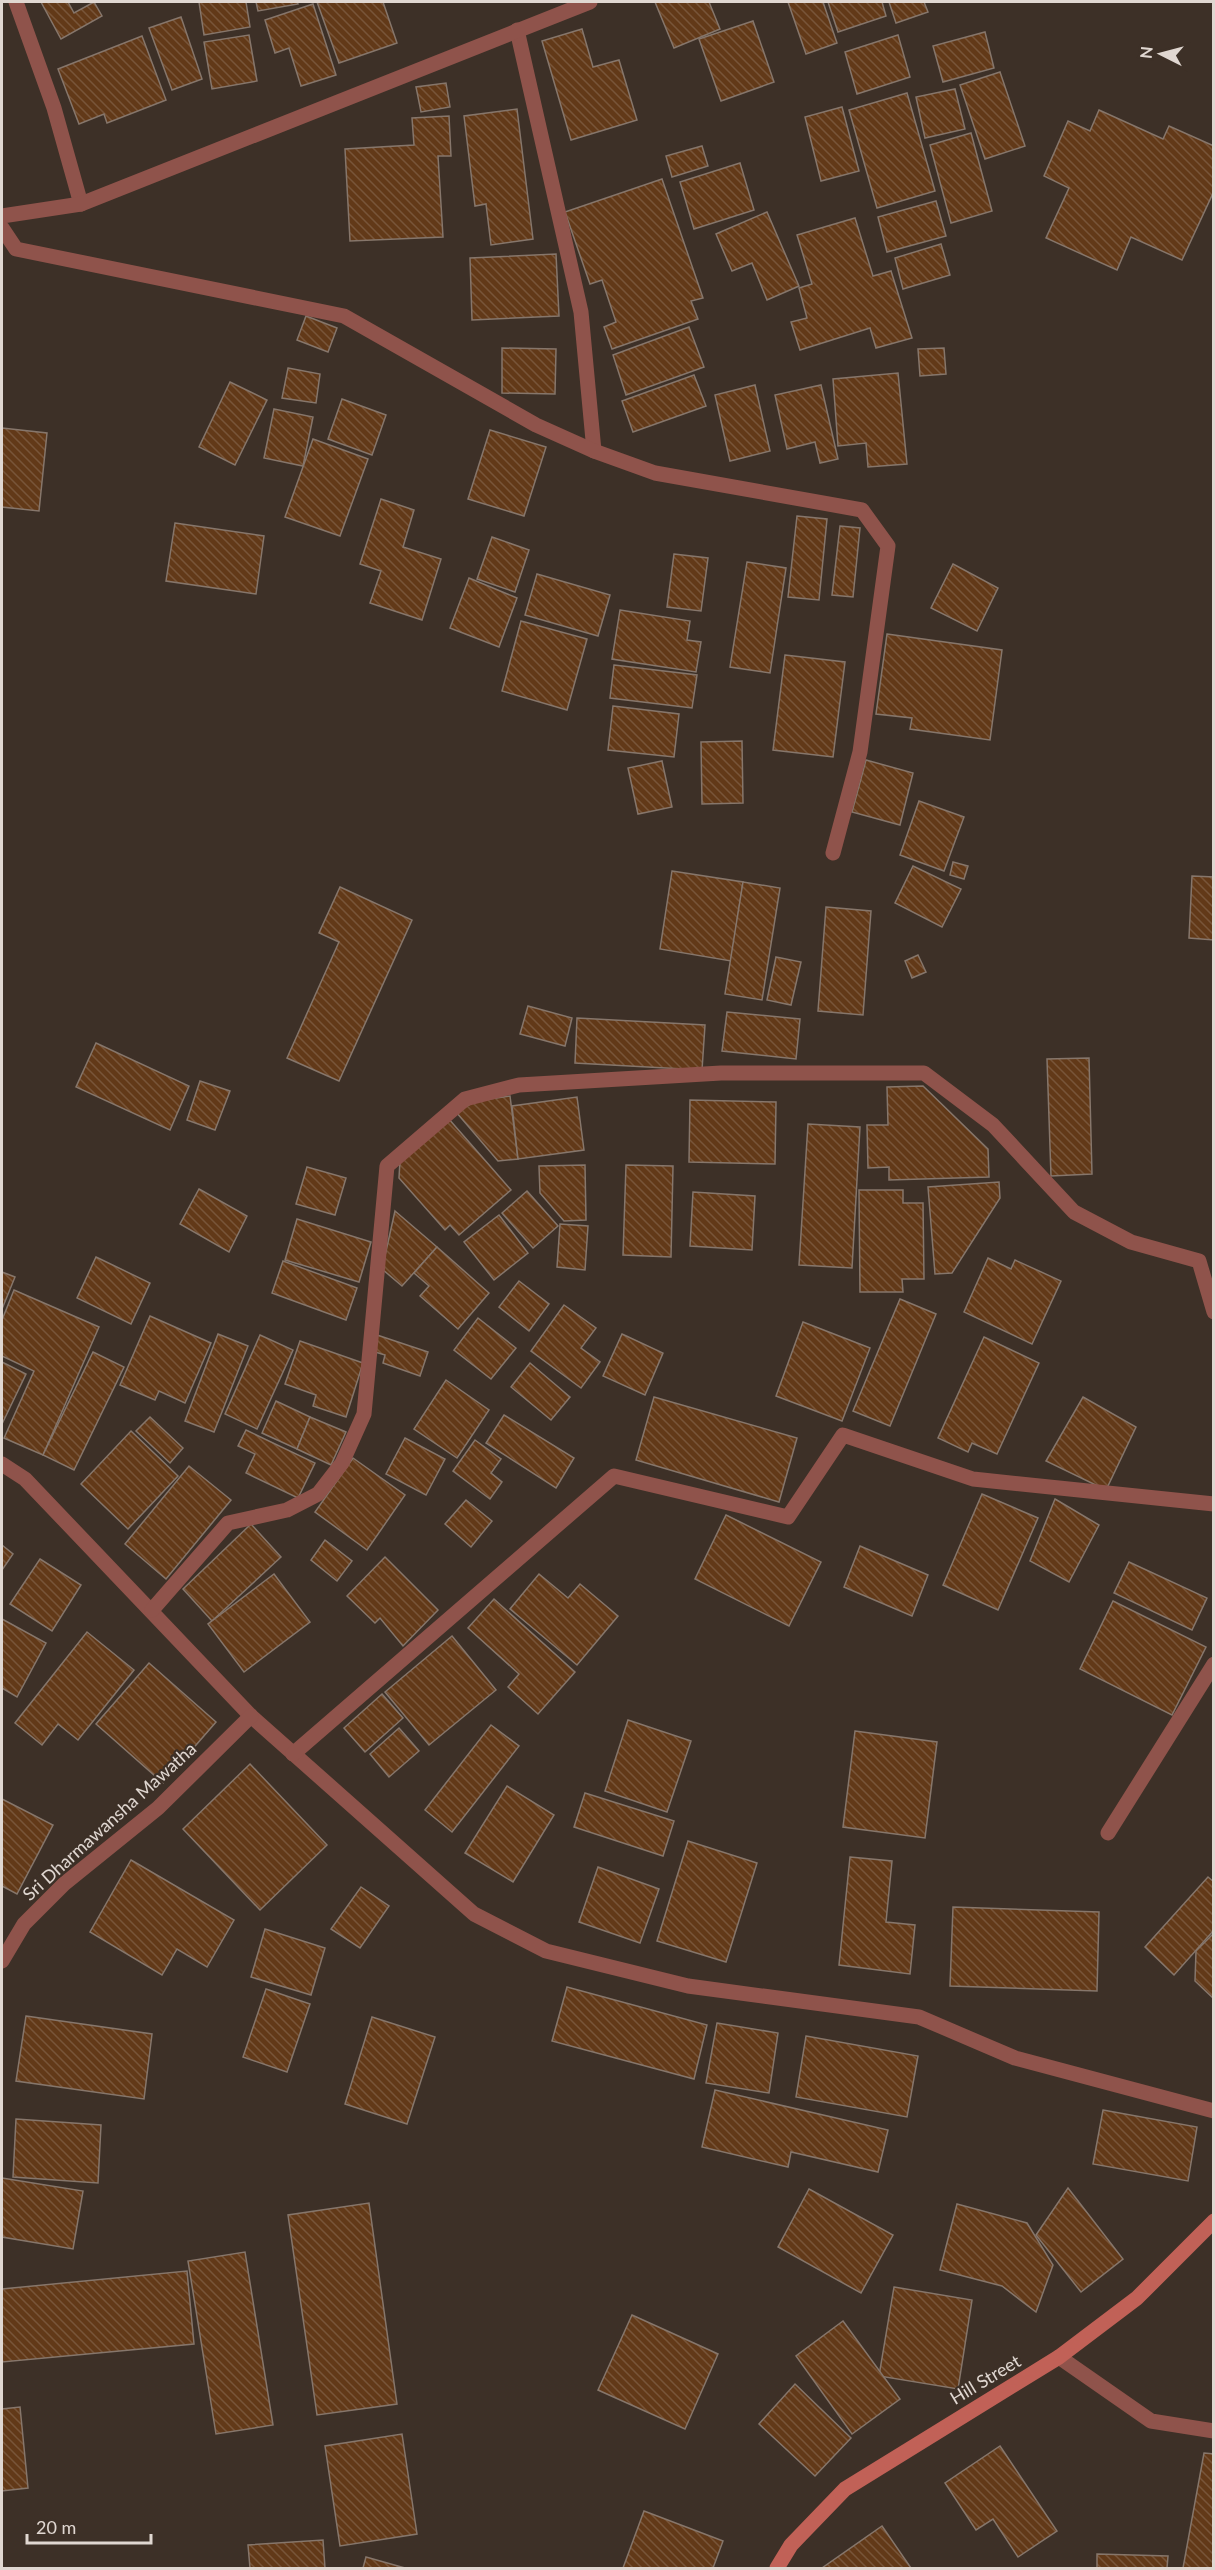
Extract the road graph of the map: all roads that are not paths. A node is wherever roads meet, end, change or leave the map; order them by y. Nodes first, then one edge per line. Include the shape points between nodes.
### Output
1 (16, 2) edge
2 (590, 2) edge
3 (517, 30) junction
4 (81, 204) junction
5 (2, 216) edge
6 (2, 228) edge
7 (594, 451) junction
8 (833, 853) dead end
9 (1214, 1312) edge
10 (2, 1464) edge
11 (1214, 1504) edge
12 (152, 1610) junction
13 (1214, 1664) edge
14 (250, 1716) junction
15 (293, 1754) junction
16 (1108, 1833) dead end
17 (2, 1960) edge
18 (1214, 2111) edge
19 (1214, 2221) edge
20 (1059, 2357) junction
21 (1214, 2431) edge
22 (777, 2568) edge

1 - 4 street via 54,108
2 - 3 street
3 - 4 street
3 - 7 street via 581,312
4 - 5 street
6 - 7 street via 16,249 344,316 536,425
7 - 8 street via 655,473 862,510 888,546 860,752
9 - 12 street via 1199,1261 1131,1242 1074,1212 993,1125 924,1073 709,1074 519,1085 465,1099 387,1166 364,1414 342,1463 318,1494 287,1510 228,1523
10 - 12 street via 25,1479
11 - 15 street via 973,1479 843,1434 788,1517 614,1476
12 - 14 street
13 - 16 street
14 - 15 street
14 - 17 street, Sri Dharmawansha Mawatha via 158,1808 56,1892 24,1924
15 - 18 street via 474,1914 546,1951 688,1986 919,2017 1015,2058
19 - 20 main road, Hill Street via 1137,2298
20 - 21 street via 1151,2421
20 - 22 main road, Hill Street via 845,2489 790,2545

